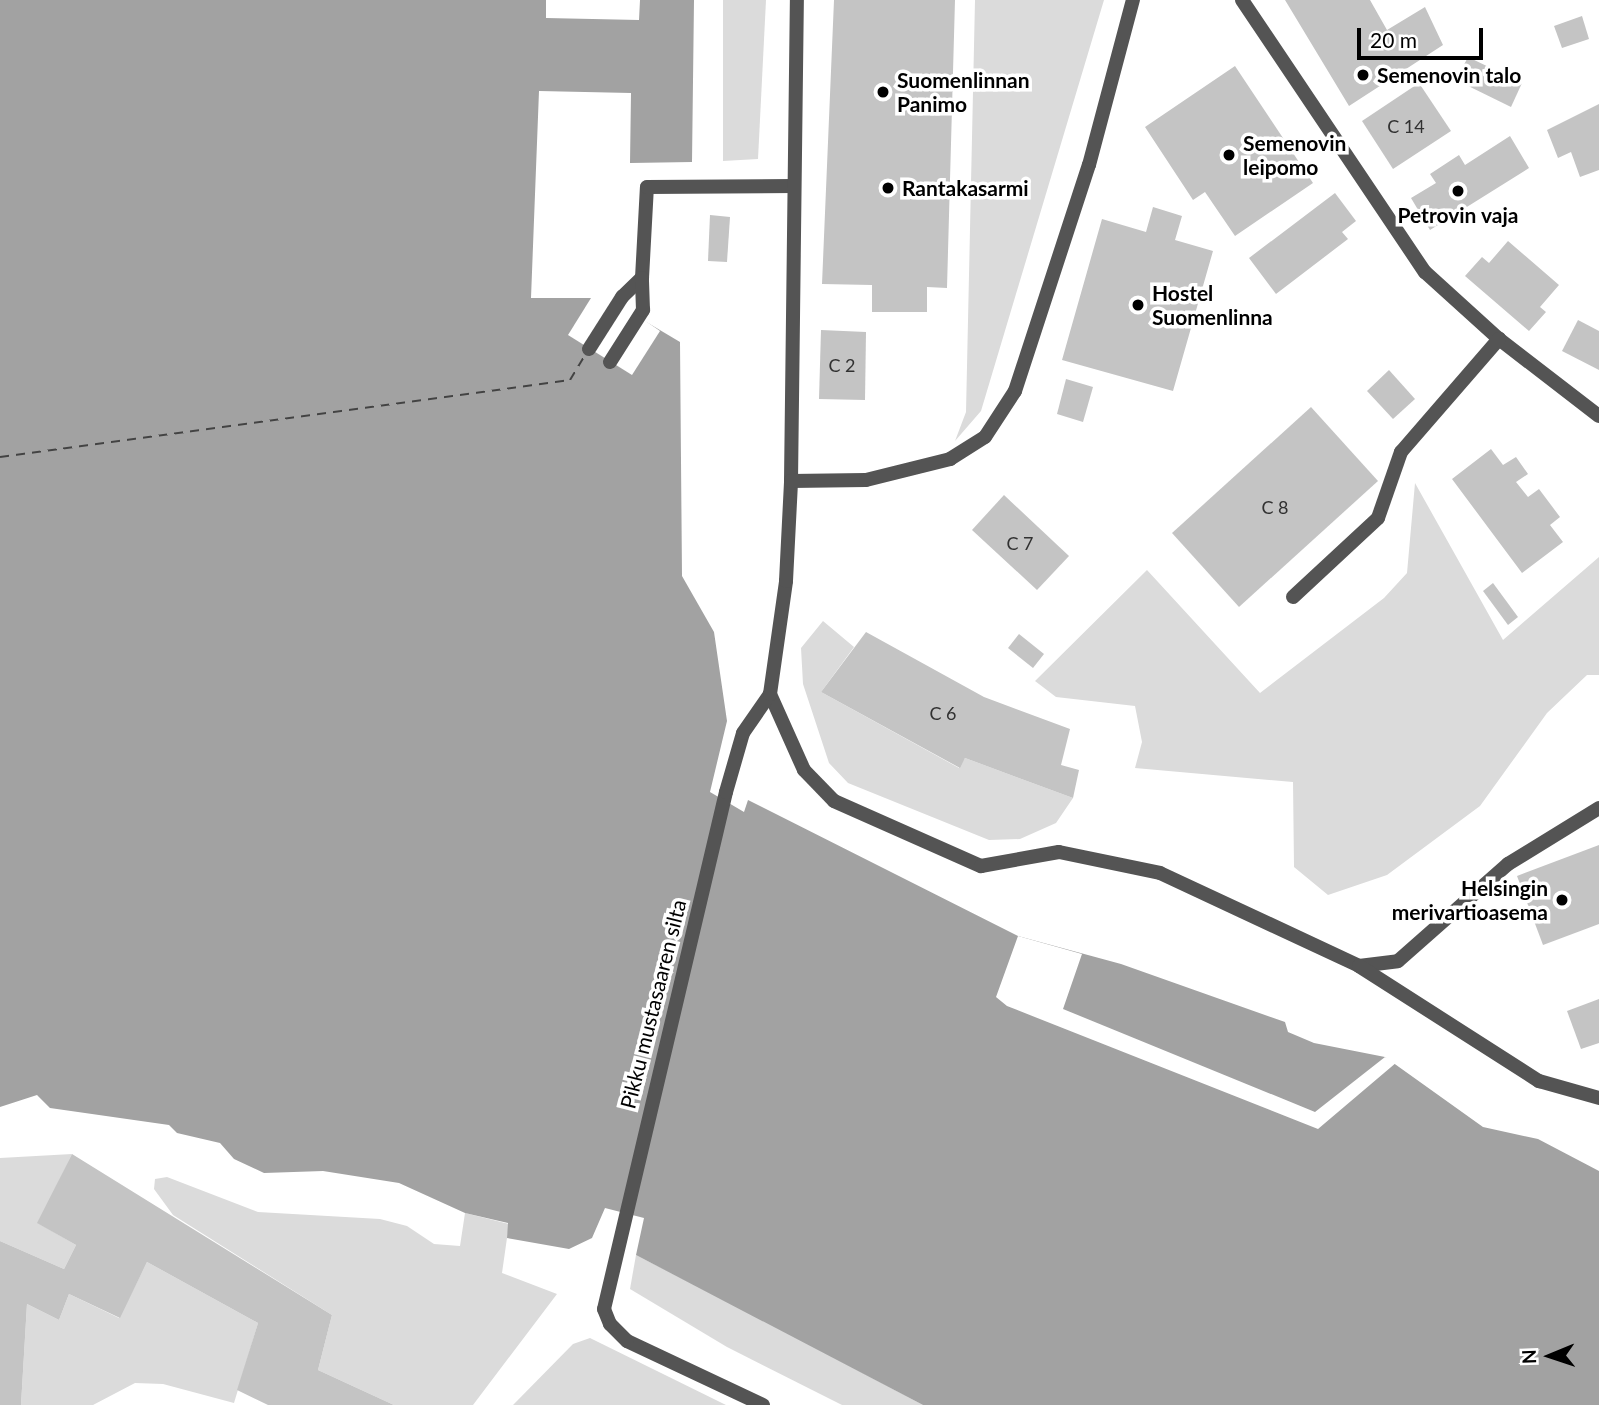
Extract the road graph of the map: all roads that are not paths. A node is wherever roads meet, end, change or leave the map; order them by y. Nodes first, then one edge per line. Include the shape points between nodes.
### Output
1 (797, 0) edge
2 (1133, 0) edge
3 (1242, 0) edge
4 (794, 186) junction
5 (642, 278) junction
6 (1499, 339) junction
7 (589, 349) dead end
8 (610, 362) dead end
9 (1599, 416) edge
10 (791, 481) junction
11 (1293, 597) dead end
12 (770, 694) junction
13 (1599, 808) edge
14 (1359, 966) junction
15 (1599, 1098) edge
16 (763, 1405) edge

1 - 4 lane
2 - 10 lane via 1089,165 1015,391 985,437 950,459 866,480
3 - 6 lane via 1425,272
4 - 5 lane via 647,187
4 - 10 lane
5 - 7 lane via 622,297
5 - 8 lane via 643,310
6 - 9 lane
6 - 11 lane via 1401,452 1378,518
10 - 12 lane via 786,581
12 - 14 lane via 804,770 834,801 981,866 1059,852 1160,873
12 - 16 lane, Pikku mustasaaren silta via 743,733 726,792 604,1292 610,1324 627,1341
13 - 14 lane via 1508,864 1398,961
14 - 15 lane via 1539,1081

